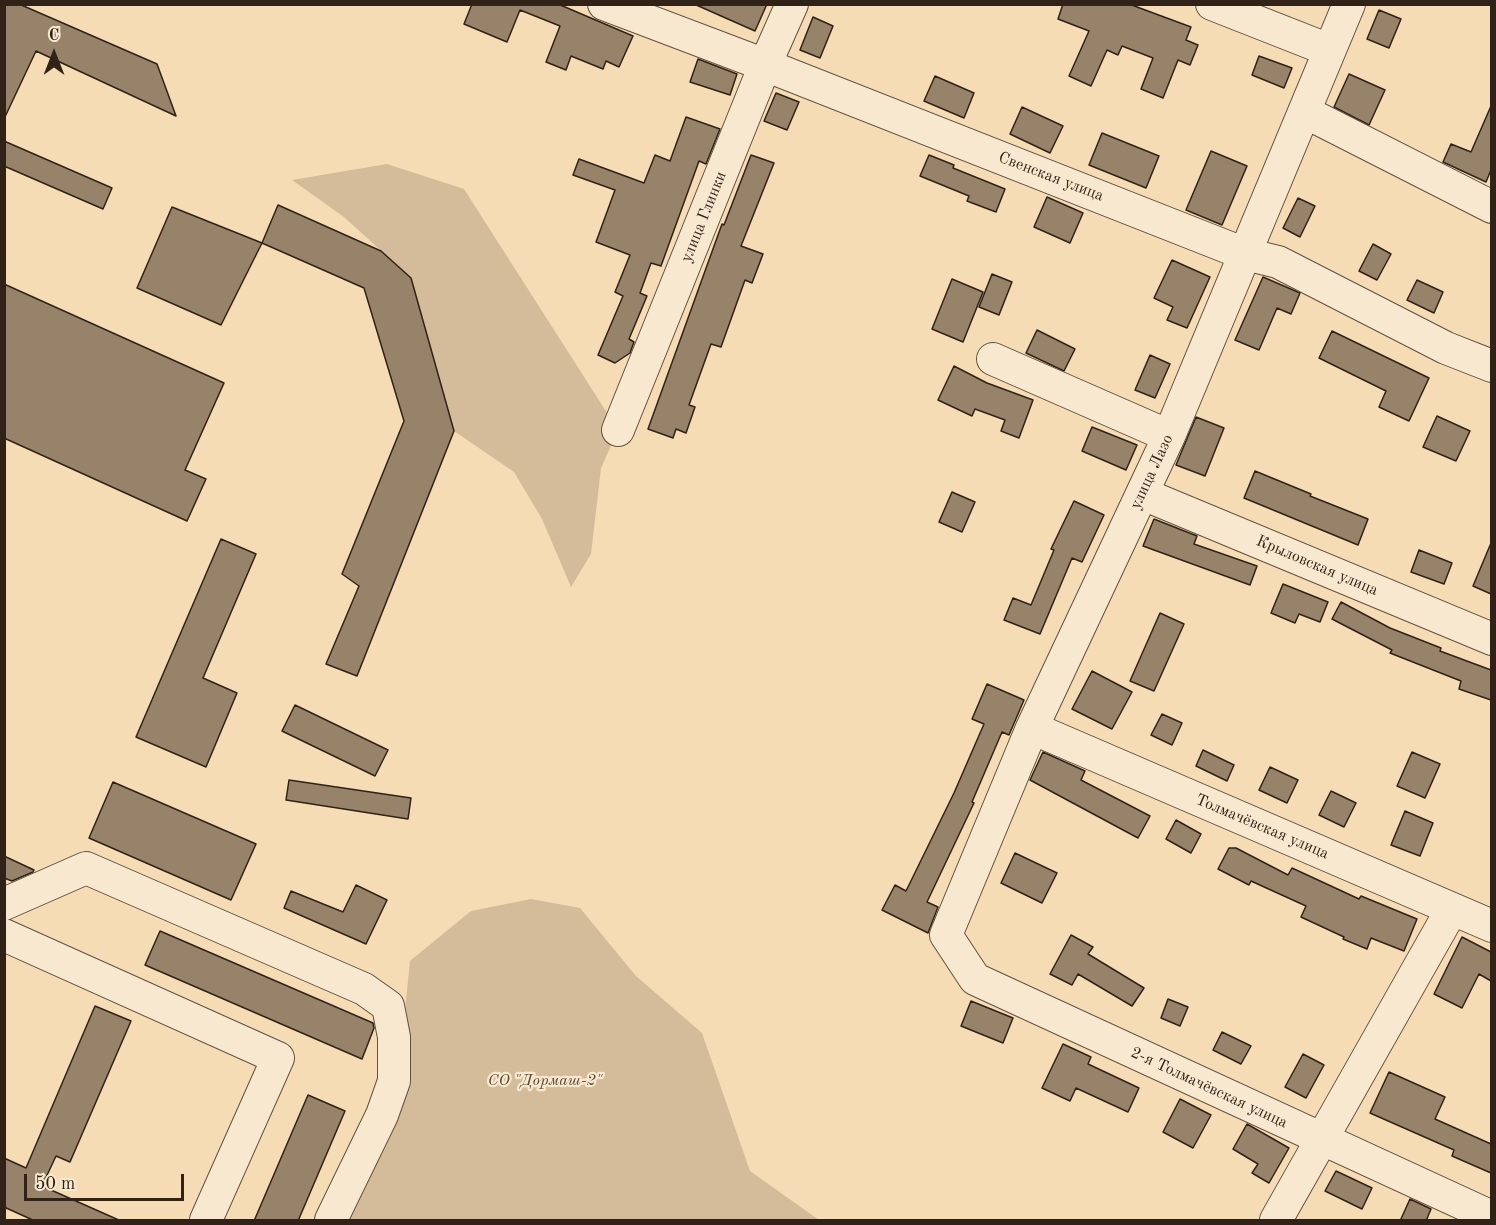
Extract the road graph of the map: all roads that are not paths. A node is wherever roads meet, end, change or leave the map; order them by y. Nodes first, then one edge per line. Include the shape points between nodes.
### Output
1 (604, 4) edge
2 (792, 4) edge
3 (1212, 4) edge
4 (1349, 4) edge
5 (1329, 50) junction
6 (765, 65) junction
7 (1305, 112) junction
8 (1491, 207) edge
9 (1245, 254) junction
10 (993, 359) dead end
11 (1491, 366) edge
12 (618, 430) dead end
13 (1169, 436) junction
14 (1143, 494) junction
15 (1491, 639) edge
16 (1032, 728) junction
17 (4, 904) edge
18 (1452, 909) junction
19 (1491, 926) edge
20 (4, 935) edge
21 (946, 935) joint
22 (1323, 1140) junction
23 (1491, 1216) edge
24 (206, 1221) edge
25 (331, 1221) edge
26 (1276, 1221) edge

1 - 6 street, Свенская улица
2 - 6 street, улица Глинки
3 - 5 street
4 - 5 street, улица Лазо
5 - 7 street, улица Лазо
6 - 9 street, Свенская улица
6 - 12 street, улица Глинки
7 - 8 street
7 - 9 street, улица Лазо
9 - 11 street, Свенская улица via 1278,262 1446,348
9 - 13 street, улица Лазо
10 - 13 street
13 - 14 street, улица Лазо
14 - 15 street, Крыловская улица
14 - 16 street, улица Лазо
16 - 18 street, Толмачёвская улица
16 - 21 street, улица Лазо
17 - 25 street via 86,868 364,989 387,1006 394,1037 394,1081 382,1115
18 - 19 street, Толмачёвская улица
18 - 22 street
20 - 24 street via 278,1058
21 - 22 street, 2-я Толмачёвская улица via 975,979
22 - 23 street, 2-я Толмачёвская улица
22 - 26 street

